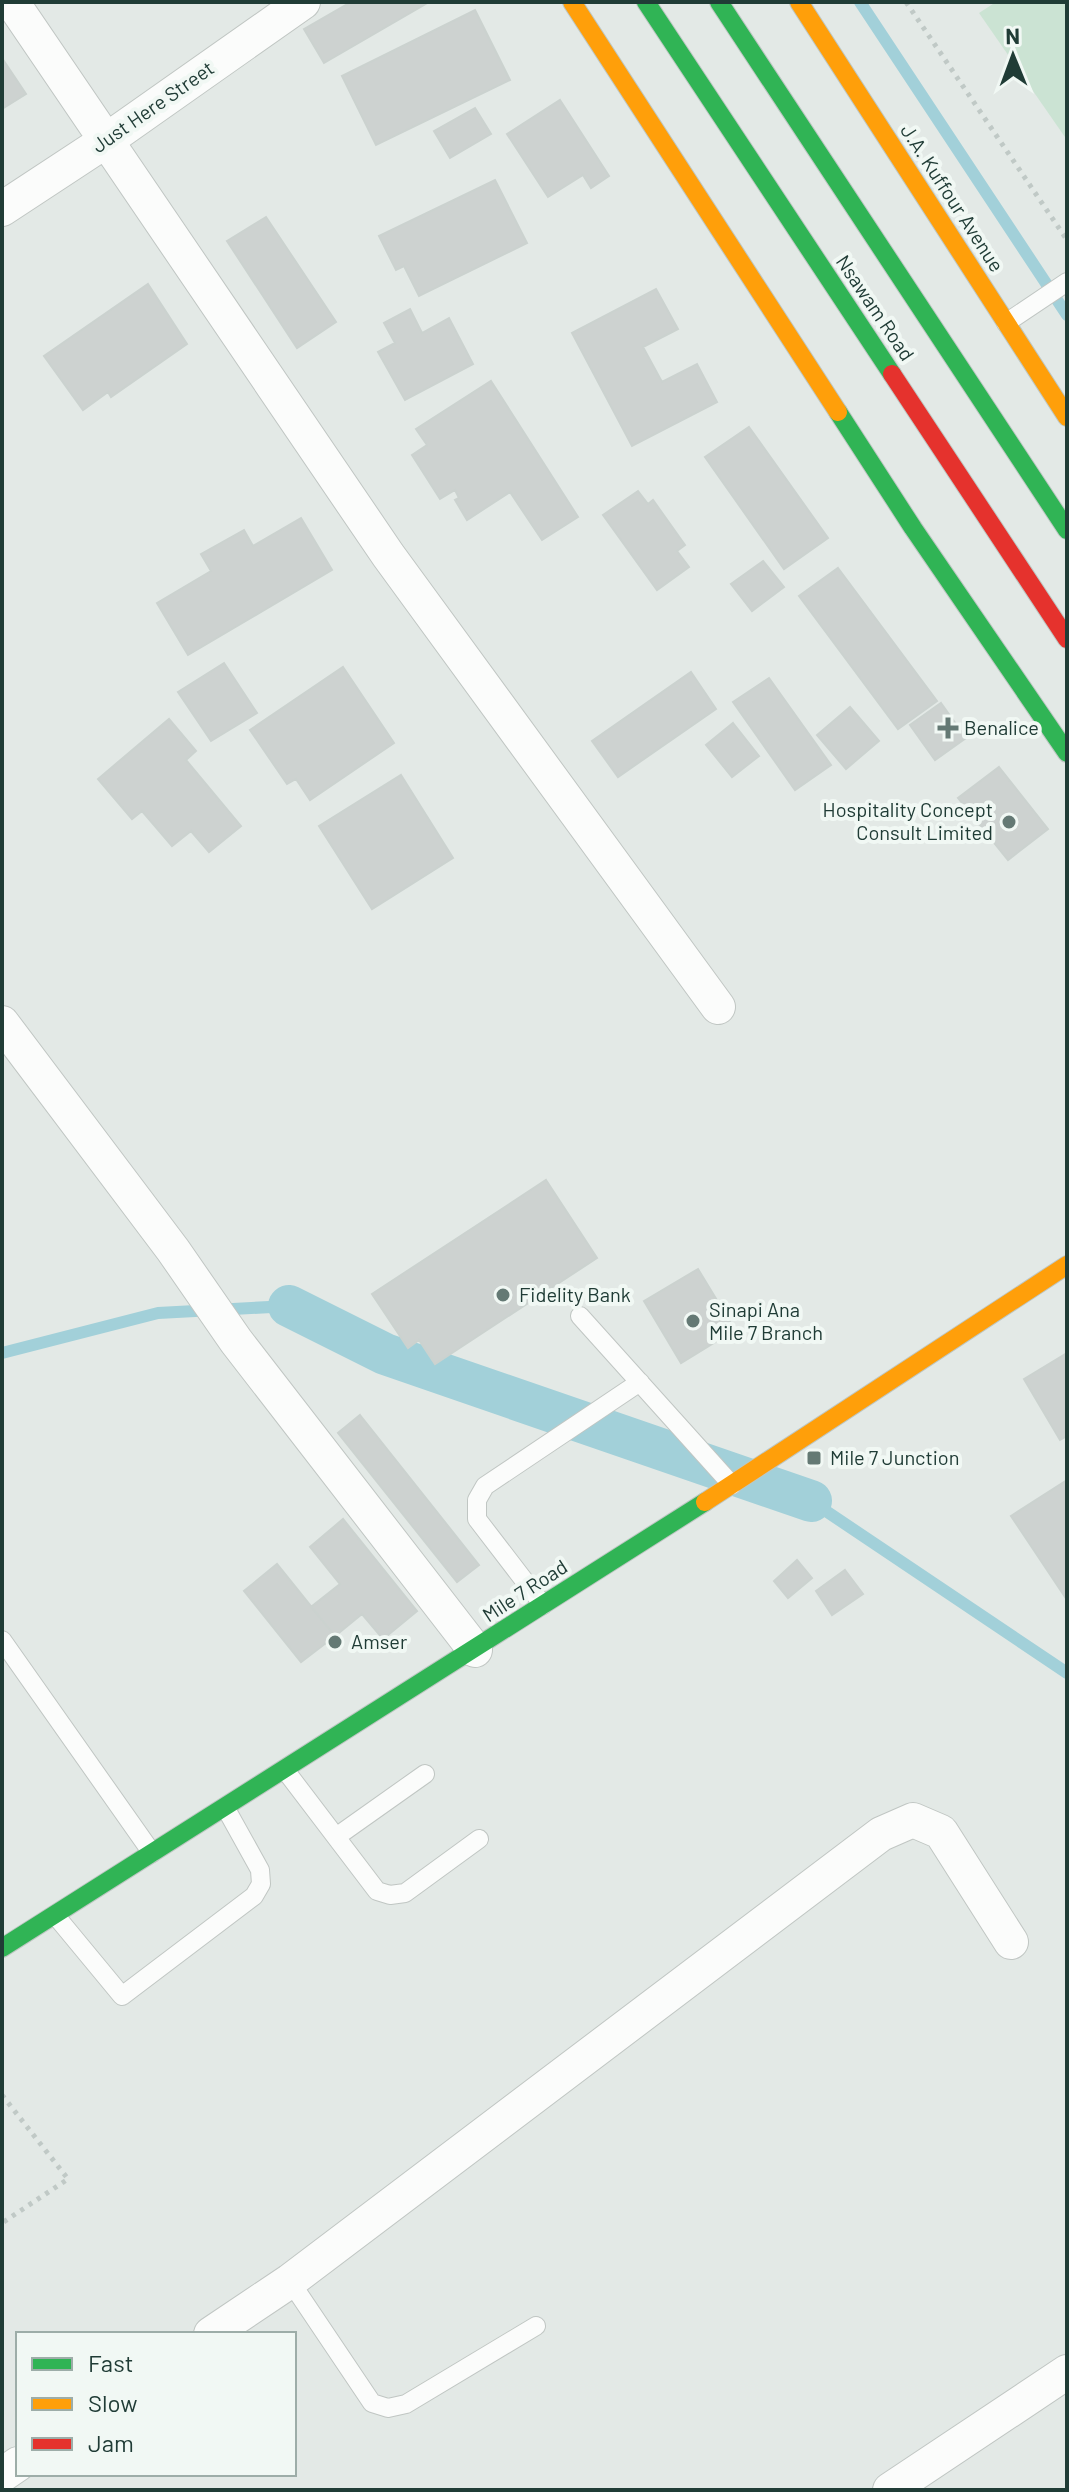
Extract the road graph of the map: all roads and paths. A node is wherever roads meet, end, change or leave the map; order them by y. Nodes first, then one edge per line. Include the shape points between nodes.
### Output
1 (12, 2) edge
2 (303, 2) edge
3 (572, 2) edge
4 (646, 2) edge
5 (719, 2) edge
6 (799, 2) edge
7 (906, 2) edge
8 (107, 140) junction
9 (2, 209) edge
10 (1067, 240) edge
11 (1067, 282) edge
12 (1006, 323) junction
13 (1067, 417) edge
14 (1067, 530) edge
15 (1067, 639) edge
16 (1067, 753) edge
17 (718, 1007) dead end
18 (2, 1023) edge
19 (1067, 1265) edge
20 (580, 1316) dead end
21 (640, 1382) junction
22 (732, 1485) junction
23 (543, 1605) junction
24 (2, 1640) edge
25 (475, 1650) junction
26 (285, 1770) junction
27 (425, 1774) dead end
28 (225, 1807) junction
29 (336, 1837) junction
30 (479, 1839) dead end
31 (152, 1853) junction
32 (55, 1915) junction
33 (1011, 1942) dead end
34 (2, 1948) edge
35 (2, 2095) edge
36 (2, 2223) edge
37 (290, 2281) junction
38 (536, 2326) dead end
39 (214, 2332) edge
40 (1067, 2372) edge
41 (890, 2490) edge

1 - 8 street
2 - 8 street, Just Here Street
3 - 16 main road via 913,528
4 - 15 main road, Nsawam Road
5 - 14 main road, Nsawam Road
6 - 12 main road, J.A. Kuffour Avenue
7 - 10 path
8 - 9 street, Just Here Street
8 - 17 street via 388,555
11 - 12 lane
12 - 13 main road, J.A. Kuffour Avenue
18 - 25 street via 236,1341
19 - 22 main road, Mile 7 Road
20 - 21 lane
21 - 22 lane
21 - 23 lane via 485,1486 477,1500 477,1519
22 - 23 main road, Mile 7 Road
23 - 25 main road, Mile 7 Road
24 - 31 lane
25 - 26 main road, Mile 7 Road
26 - 28 main road, Mile 7 Road
26 - 29 lane
27 - 29 lane
28 - 31 main road, Mile 7 Road
28 - 32 lane via 260,1870 261,1884 254,1896 122,1996
29 - 30 lane via 377,1891 390,1895 405,1893
31 - 32 main road, Mile 7 Road
32 - 34 main road, Mile 7 Road
33 - 37 street via 941,1832 913,1820 881,1834
35 - 36 path via 68,2179
37 - 38 lane via 372,2403 388,2408 406,2404
37 - 39 street
40 - 41 street

